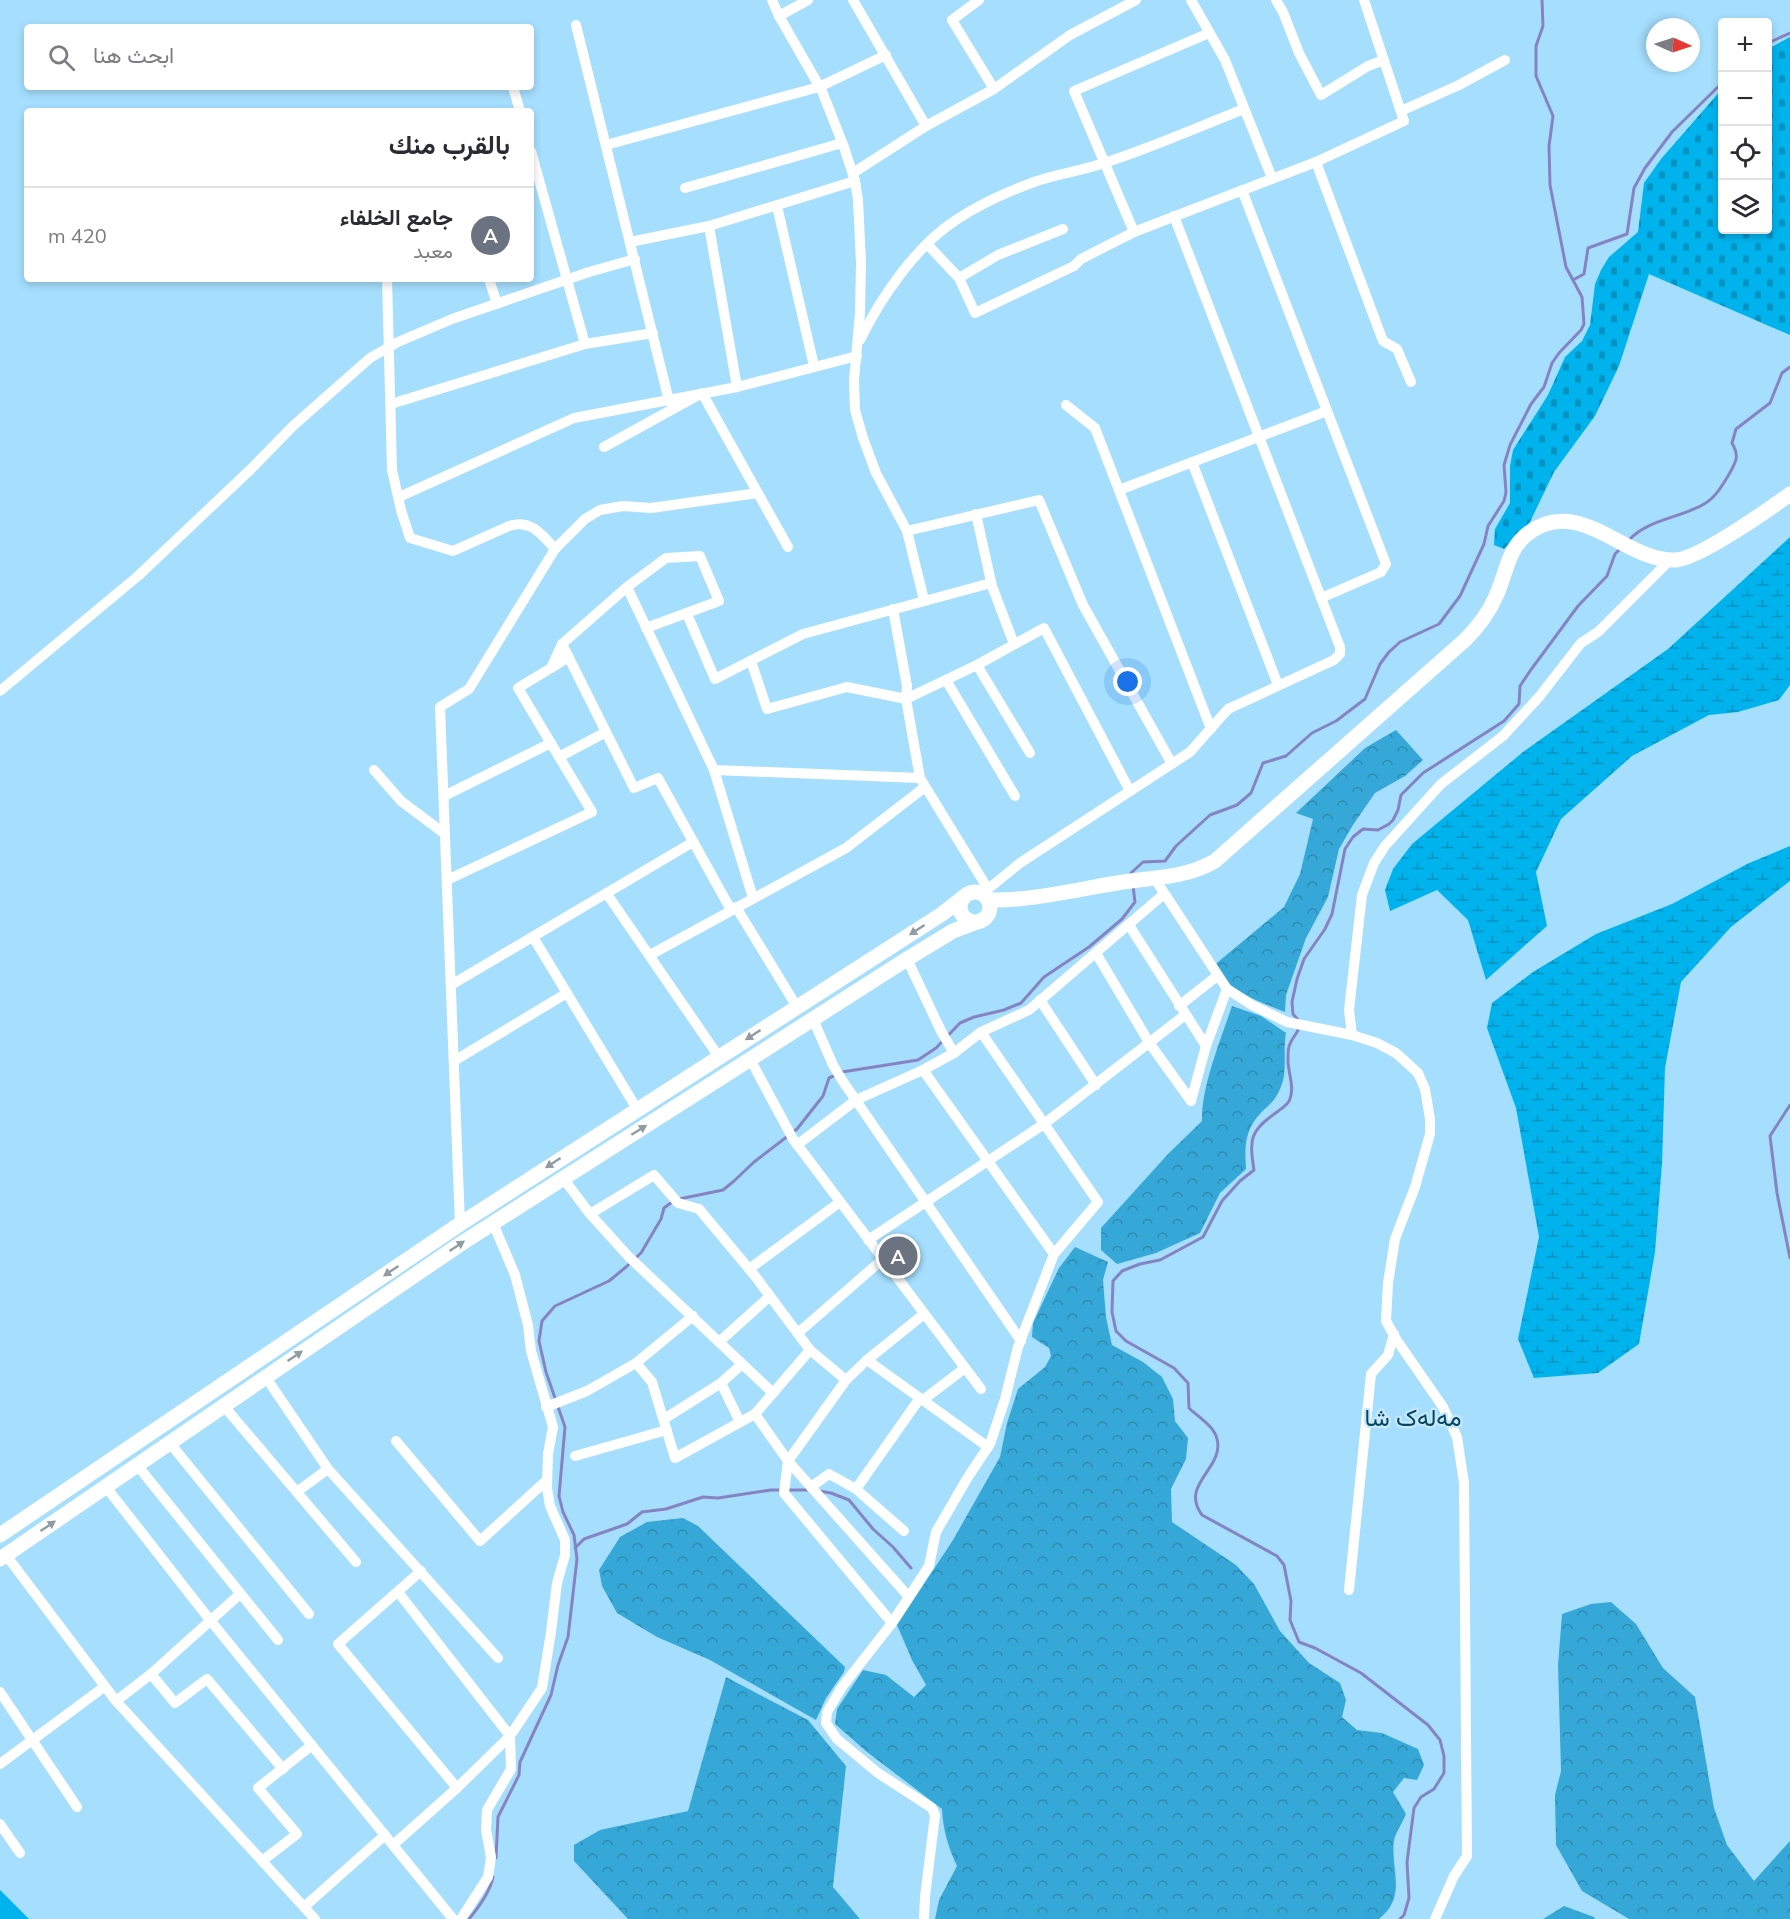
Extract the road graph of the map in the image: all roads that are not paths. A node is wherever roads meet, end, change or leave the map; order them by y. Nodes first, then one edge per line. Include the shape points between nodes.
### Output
1 (772, 0) edge
2 (808, 0) edge
3 (854, 0) edge
4 (979, 0) edge
5 (1136, 0) edge
6 (1191, 0) edge
7 (1276, 0) edge
8 (1364, 0) edge
9 (779, 16) junction
10 (576, 25) dead end
11 (1209, 33) junction
12 (886, 55) junction
13 (1384, 60) junction
14 (1505, 60) dead end
15 (819, 87) junction
16 (994, 89) junction
17 (514, 90) edge
18 (519, 108) edge
19 (1245, 109) junction
20 (1401, 111) junction
21 (927, 126) junction
22 (842, 143) junction
23 (606, 145) junction
24 (534, 162) edge
25 (1316, 162) junction
26 (1104, 163) junction
27 (854, 177) junction
28 (1272, 178) junction
29 (685, 188) dead end
30 (1242, 190) junction
31 (777, 206) junction
32 (1174, 216) junction
33 (709, 226) junction
34 (1063, 229) dead end
35 (1134, 232) junction
36 (630, 242) junction
37 (927, 244) junction
38 (635, 259) junction
39 (959, 278) junction
40 (567, 280) junction
41 (387, 282) edge
42 (490, 282) edge
43 (497, 304) junction
44 (653, 333) junction
45 (585, 344) junction
46 (390, 346) junction
47 (857, 351) junction
48 (814, 366) junction
49 (1411, 382) dead end
50 (737, 387) junction
51 (702, 393) junction
52 (669, 401) junction
53 (391, 404) junction
54 (1066, 405) dead end
55 (1327, 411) junction
56 (1259, 437) junction
57 (604, 447) dead end
58 (1192, 462) junction
59 (1119, 490) junction
60 (758, 493) junction
61 (1790, 494) edge
62 (399, 497) junction
63 (976, 514) junction
64 (907, 531) junction
65 (788, 547) dead end
66 (555, 549) junction
67 (1671, 559) junction
68 (991, 583) junction
69 (627, 587) junction
70 (1321, 598) junction
71 (924, 600) junction
72 (893, 609) junction
73 (687, 614) junction
74 (646, 628) junction
75 (562, 644) junction
76 (1014, 644) junction
77 (569, 657) junction
78 (751, 662) junction
79 (976, 665) junction
80 (551, 668) junction
81 (946, 680) junction
82 (1278, 685) junction
83 (0, 691) edge
84 (906, 699) junction
85 (1211, 729) junction
86 (606, 732) junction
87 (551, 743) junction
88 (1030, 753) dead end
89 (559, 757) junction
90 (1172, 764) junction
91 (374, 770) dead end
92 (714, 770) junction
93 (923, 782) junction
94 (1130, 791) junction
95 (444, 796) junction
96 (1015, 796) dead end
97 (445, 834) junction
98 (693, 842) junction
99 (447, 879) junction
100 (1150, 879) junction
101 (608, 894) junction
102 (986, 894) junction
103 (1164, 894) junction
104 (965, 896) junction
105 (753, 898) junction
106 (1024, 899) junction
107 (733, 908) junction
108 (981, 920) junction
109 (1129, 925) junction
110 (533, 937) junction
111 (1096, 953) junction
112 (650, 955) junction
113 (907, 959) junction
114 (1217, 976) junction
115 (451, 985) junction
116 (1227, 989) junction
117 (567, 993) junction
118 (1040, 1000) junction
119 (797, 1007) junction
120 (1182, 1011) junction
121 (813, 1019) junction
122 (981, 1032) junction
123 (1352, 1035) junction
124 (1150, 1044) junction
125 (1206, 1046) junction
126 (954, 1053) junction
127 (719, 1057) junction
128 (750, 1059) junction
129 (454, 1061) junction
130 (923, 1070) junction
131 (1096, 1085) junction
132 (856, 1100) junction
133 (637, 1109) junction
134 (1044, 1124) junction
135 (597, 1135) junction
136 (792, 1138) junction
137 (579, 1147) junction
138 (607, 1150) junction
139 (986, 1161) junction
140 (587, 1163) junction
141 (563, 1179) junction
142 (840, 1202) junction
143 (926, 1202) junction
144 (590, 1214) junction
145 (493, 1223) junction
146 (460, 1224) junction
147 (868, 1240) junction
148 (1054, 1254) junction
149 (883, 1259) junction
150 (749, 1269) junction
151 (770, 1296) junction
152 (924, 1314) junction
153 (693, 1316) junction
154 (798, 1333) junction
155 (1394, 1334) junction
156 (1021, 1341) junction
157 (719, 1342) junction
158 (810, 1350) junction
159 (867, 1360) junction
160 (636, 1364) junction
161 (742, 1364) junction
162 (249, 1366) junction
163 (965, 1368) junction
164 (262, 1379) junction
165 (846, 1380) junction
166 (224, 1382) junction
167 (721, 1383) junction
168 (981, 1389) dead end
169 (773, 1393) junction
170 (922, 1399) junction
171 (229, 1401) junction
172 (548, 1406) junction
173 (755, 1414) junction
174 (740, 1422) junction
175 (665, 1424) junction
176 (396, 1441) dead end
177 (169, 1442) junction
178 (988, 1447) junction
179 (575, 1456) dead end
180 (788, 1461) junction
181 (137, 1465) junction
182 (328, 1469) junction
183 (547, 1480) junction
184 (106, 1487) junction
185 (811, 1487) junction
186 (856, 1489) junction
187 (298, 1491) junction
188 (904, 1531) dead end
189 (0, 1535) edge
190 (3, 1557) edge
191 (356, 1562) dead end
192 (421, 1571) junction
193 (1349, 1590) dead end
194 (398, 1592) junction
195 (240, 1594) junction
196 (909, 1597) junction
197 (309, 1614) dead end
198 (210, 1620) junction
199 (892, 1623) junction
200 (278, 1640) dead end
201 (498, 1658) dead end
202 (150, 1674) junction
203 (104, 1687) junction
204 (0, 1692) edge
205 (116, 1701) junction
206 (510, 1736) junction
207 (32, 1741) junction
208 (312, 1745) junction
209 (0, 1764) edge
210 (283, 1769) junction
211 (457, 1788) junction
212 (77, 1807) dead end
213 (0, 1824) edge
214 (385, 1835) junction
215 (393, 1845) junction
216 (20, 1853) dead end
217 (262, 1861) junction
218 (304, 1907) junction
219 (315, 1919) edge
220 (453, 1919) edge
221 (461, 1919) edge
222 (924, 1919) edge
223 (1435, 1919) edge

1 - 9 street
2 - 9 street
3 - 12 street
4 - 16 street via 952,20
5 - 16 street via 1070,35
6 - 11 street
7 - 13 street via 1321,95
8 - 13 street
9 - 15 street
10 - 23 street
11 - 19 street
11 - 26 street via 1074,91
12 - 15 street
12 - 21 street
13 - 20 street
14 - 20 street
15 - 22 street
15 - 23 street
16 - 21 street
17 - 18 street
19 - 26 street
19 - 28 street
20 - 25 street via 1404,122
21 - 27 street
22 - 27 street
22 - 29 street
23 - 36 street
24 - 40 street
25 - 28 street
25 - 49 street via 1383,341 1397,350
26 - 35 street
26 - 37 street via 1036,182 989,201 956,219
27 - 31 street
27 - 47 street via 861,242
28 - 30 street
30 - 32 street
30 - 55 street
31 - 33 street
31 - 48 street
32 - 35 street
32 - 56 street
33 - 36 street
33 - 50 street
34 - 39 street via 998,255
35 - 39 street via 1074,266 975,313
36 - 38 street
37 - 39 street
37 - 47 street via 870,319
38 - 40 street
38 - 44 street
40 - 43 street
40 - 45 street
41 - 46 street
42 - 43 street
43 - 46 street
44 - 45 street
44 - 52 street
45 - 53 street
46 - 53 street
46 - 83 street via 370,358 292,426 138,576
47 - 48 street
47 - 64 street via 854,397 858,423 876,473
48 - 50 street
50 - 51 street
51 - 52 street
51 - 57 street
51 - 60 street
52 - 62 street via 574,418
53 - 62 street via 393,470
54 - 59 street via 1095,428
55 - 56 street
55 - 70 street via 1386,564 1381,572
56 - 58 street
56 - 70 street
58 - 59 street
58 - 82 street
59 - 85 street
60 - 65 street
60 - 66 street via 651,508 623,506 600,510 585,519
61 - 67 main road via 1704,550
62 - 66 street via 410,538 433,547 453,551 526,523
63 - 64 street
63 - 68 street
63 - 90 street via 1039,500 1083,605
64 - 71 street
66 - 95 street via 469,689 440,707
67 - 100 main road via 1658,559 1572,522 1546,524 1531,532 1514,549 1491,607 1465,640 1223,855 1188,873
67 - 123 street via 1598,632 1581,643 1503,736 1441,784 1385,846 1362,895 1349,1010
68 - 71 street
68 - 76 street
69 - 73 street via 666,558 700,556 719,601
69 - 74 street
69 - 75 street
70 - 82 street via 1340,654
71 - 72 street
72 - 78 street via 803,634
72 - 84 street
73 - 74 street
73 - 78 street via 715,679
74 - 92 street
75 - 77 street
75 - 80 street
76 - 79 street
76 - 94 street via 1044,628
77 - 80 street
77 - 86 street
78 - 84 street via 767,709 847,687
79 - 81 street
79 - 88 street
80 - 87 street via 518,688
81 - 84 street
81 - 96 street
82 - 85 street via 1234,705
84 - 93 street
85 - 90 street
86 - 89 street
86 - 98 street via 634,788 658,778
87 - 89 street
87 - 95 street
89 - 99 street via 592,812
90 - 94 street
91 - 97 street via 401,801
92 - 93 street
92 - 105 street
93 - 102 street
93 - 105 street via 846,848
94 - 102 street via 1020,863
95 - 97 street
97 - 99 street
98 - 101 street
98 - 107 street
99 - 115 street
100 - 103 street
100 - 106 main road
101 - 110 street
101 - 112 street
102 - 104 main road via 973,892
102 - 106 main road
102 - 108 main road via 990,909
103 - 109 street
103 - 114 street
104 - 108 main road via 962,913 968,920
104 -> 119 main road
105 - 107 street
106 - 108 main road
107 - 112 street
107 - 119 street
108 - 113 main road via 953,930
109 - 111 street
109 - 120 street
110 - 115 street
110 - 117 street
111 - 118 street
111 - 124 street
112 - 127 street
113 - 121 main road
113 - 126 street
114 - 116 street
114 - 120 street
115 - 129 street
116 - 123 street via 1287,1022
116 - 125 street
117 - 129 street
117 - 133 street
118 - 122 street via 1029,1010
118 - 131 street
119 -> 127 main road
120 - 124 street
120 - 125 street
121 - 128 main road
121 - 132 street via 836,1070
122 - 126 street
122 - 134 street
123 - 155 street via 1396,1053 1418,1073 1430,1119 1430,1134 1415,1188 1395,1239 1386,1321
124 - 125 street via 1191,1101
124 - 131 street
126 - 130 street
127 - 133 main road
128 - 136 street
138 -> 128 main road
129 - 146 street
130 - 132 street
130 - 139 street
131 - 134 street
132 - 136 street
132 - 143 street
133 - 135 main road
134 - 139 street
134 - 148 street via 1098,1202
135 - 137 main road
135 - 138 main road
136 - 142 street
137 - 140 main road via 585,1151
137 -> 146 main road
138 - 140 main road
139 - 143 street
139 - 148 street
140 - 141 main road
141 - 144 street
141 - 145 main road
142 - 147 street
142 - 150 street
143 - 147 street
143 - 156 street
144 - 150 street via 654,1175 675,1199 699,1209
144 - 153 street via 633,1261
164 -> 145 main road
145 - 172 street via 515,1275 531,1351
146 -> 162 main road
147 - 149 street
148 - 156 street
149 - 152 street
149 - 154 street
150 - 151 street
151 - 154 street
151 - 157 street
152 - 159 street
152 - 163 street
153 - 157 street
153 - 160 street
154 - 158 street
155 - 193 street via 1388,1355 1371,1374
155 - 223 street via 1443,1407 1456,1437 1464,1484 1467,1856
156 - 178 street
157 - 161 street
158 - 165 street
158 - 169 street
159 - 165 street
159 - 170 street
160 - 172 street via 587,1391
160 - 175 street via 652,1382
161 - 167 street
161 - 169 street
162 - 164 main road via 250,1377
162 - 166 main road
163 - 168 street
163 - 170 street
164 - 171 main road
164 - 182 street
165 - 180 street
166 - 171 main road via 235,1386 236,1394
166 - 189 main road
167 - 174 street
167 - 175 street
169 - 173 street
170 - 178 street
170 - 186 street
171 - 177 main road
171 - 187 street
172 - 183 street via 553,1427
173 - 174 street
173 - 180 street
174 - 175 street via 675,1458
175 - 179 street
176 - 183 street via 480,1541
177 - 181 main road
177 - 197 street
178 - 196 street via 936,1532 929,1566
180 - 185 street
180 - 199 street via 784,1493
181 - 184 main road
181 - 195 street
182 - 187 street
182 - 192 street
183 - 206 street via 550,1506 565,1540 565,1555 557,1583 542,1688
190 -> 184 main road
184 - 198 street
185 - 186 street via 829,1474
185 - 196 street
186 - 188 street
187 - 191 street
190 - 203 street
192 - 194 street
192 - 201 street
194 - 206 street
194 - 211 street via 338,1644
195 - 198 street
195 - 200 street
196 - 199 street
198 - 202 street
198 - 208 street
199 - 222 street via 842,1687 827,1712 826,1723 837,1740 878,1773 932,1808 935,1815
202 - 205 street
202 - 210 street via 175,1703 207,1678
203 - 205 street
203 - 207 street
204 - 207 street
205 - 217 street
206 - 211 street
206 - 221 street via 511,1769 487,1810 491,1857 488,1877
207 - 209 street
207 - 212 street
208 - 210 street
208 - 214 street
210 - 217 street via 258,1788 297,1834
211 - 215 street
213 - 216 street
214 - 215 street
214 - 218 street
215 - 220 street
217 - 218 street
218 - 219 street

